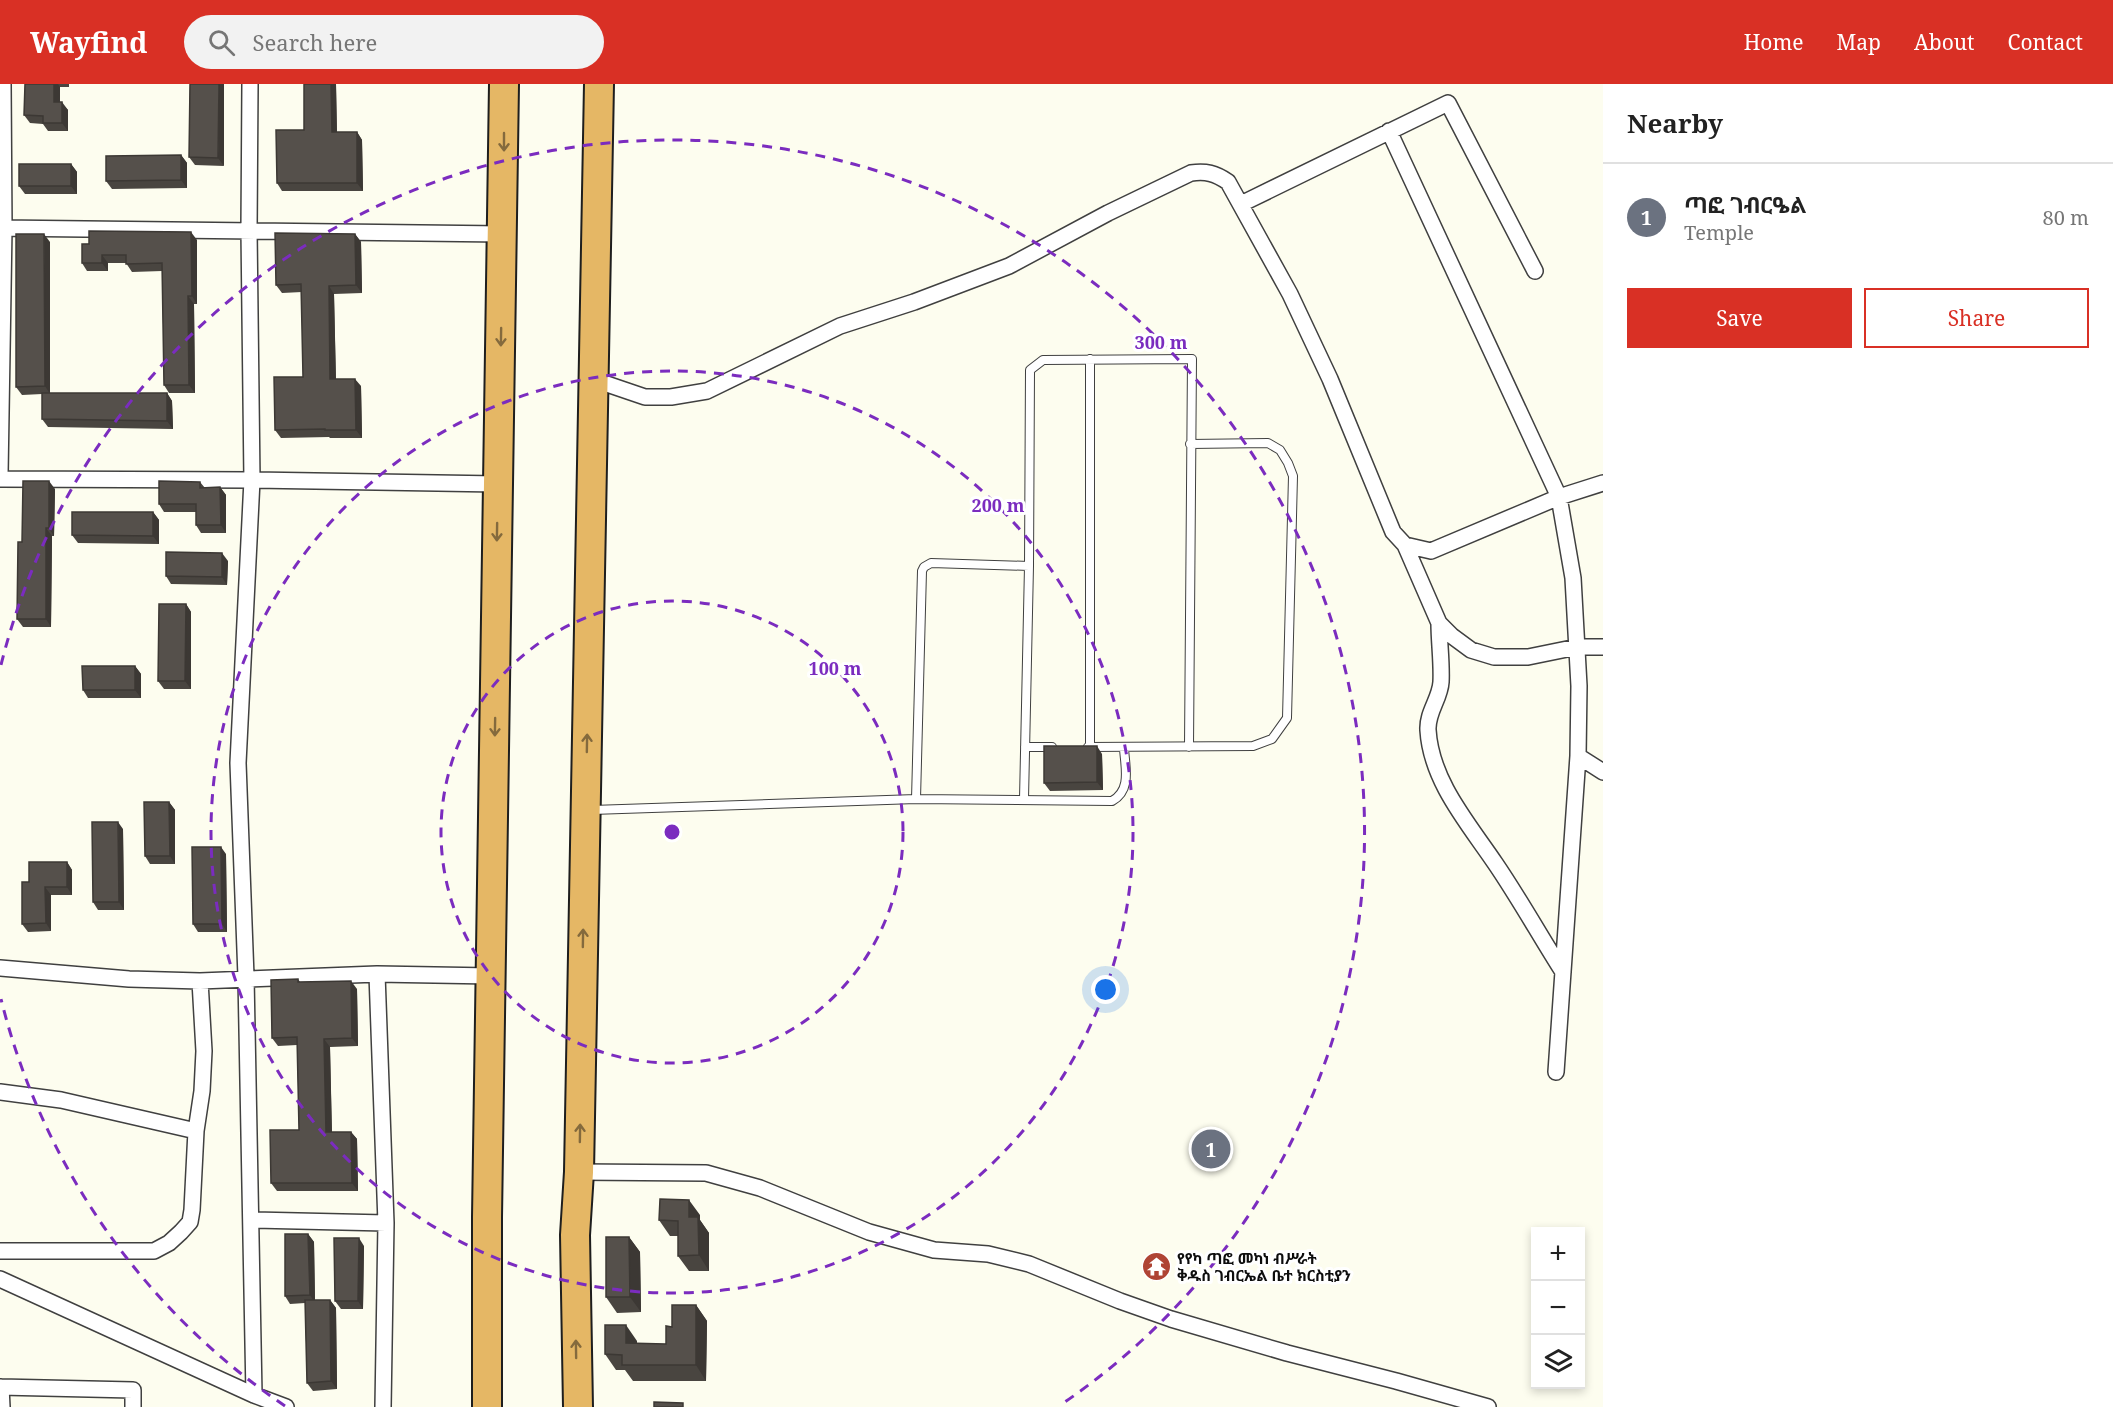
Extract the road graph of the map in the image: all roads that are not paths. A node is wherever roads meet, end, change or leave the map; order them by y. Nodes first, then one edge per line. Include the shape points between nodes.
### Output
1 (3, 84) edge
2 (250, 84) edge
3 (504, 84) edge
4 (599, 84) edge
5 (1389, 131) junction
6 (1241, 204) junction
7 (2, 228) edge
8 (249, 230) junction
9 (503, 234) junction
10 (1534, 271) dead end
11 (1090, 359) junction
12 (595, 380) junction
13 (1190, 444) junction
14 (0, 477) edge
15 (252, 480) junction
16 (1603, 483) edge
17 (498, 484) junction
18 (1559, 497) junction
19 (1405, 545) junction
20 (1029, 566) junction
21 (1439, 622) junction
22 (1577, 647) junction
23 (1603, 647) edge
24 (1025, 747) junction
25 (1058, 747) edge
26 (1079, 747) edge
27 (1090, 747) junction
28 (1189, 747) junction
29 (1124, 748) junction
30 (1578, 756) junction
31 (1603, 772) edge
32 (916, 799) junction
33 (1024, 799) junction
34 (586, 810) junction
35 (0, 968) edge
36 (1563, 972) junction
37 (377, 974) junction
38 (492, 976) junction
39 (246, 977) junction
40 (200, 981) junction
41 (1556, 1072) dead end
42 (0, 1092) edge
43 (196, 1131) junction
44 (579, 1172) junction
45 (252, 1220) junction
46 (386, 1223) junction
47 (0, 1251) edge
48 (0, 1279) edge
49 (1, 1387) edge
50 (254, 1395) junction
51 (2, 1407) edge
52 (134, 1407) edge
53 (286, 1407) edge
54 (383, 1407) edge
55 (487, 1407) edge
56 (578, 1407) edge
57 (1488, 1407) edge

1 - 7 street
2 - 8 street
3 -> 9 highway
4 - 12 highway
5 - 6 street
5 - 10 street via 1448,103
5 - 18 street
6 - 12 street via 1228,182 1216,173 1191,173 1009,266 840,326 707,391 645,397
6 - 19 street via 1330,379 1393,532
7 - 8 street
7 - 14 street
8 - 9 street
8 - 15 street
9 -> 17 highway
11 - 13 lane via 1192,359
11 - 20 lane via 1043,360 1030,370
11 - 27 lane
34 -> 12 highway
13 - 28 lane
13 - 28 lane via 1268,443 1280,450 1293,476 1287,718 1272,739 1253,746
14 - 15 street
15 - 17 street
15 - 39 street via 239,771
16 - 18 street
17 -> 38 highway
18 - 19 street via 1431,551
18 - 22 street via 1573,578
19 - 21 street
20 - 24 lane
20 - 32 lane via 931,563 922,571
21 - 22 street via 1471,650 1494,657 1528,657
21 - 36 street via 1441,684 1428,715 1432,752 1462,817
22 - 23 street
22 - 30 street
24 - 25 lane
24 - 33 lane
26 - 27 lane
27 - 29 lane
28 - 29 lane
29 - 33 lane via 1126,786 1120,797 1112,801
30 - 31 street
30 - 36 street
32 - 33 lane
32 - 34 lane
44 -> 34 highway
35 - 40 street
36 - 41 street
37 - 38 street
37 - 39 street
37 - 46 street
38 - 55 highway
39 - 40 street
39 - 45 street
40 - 43 street via 204,1051
42 - 43 street via 61,1100
43 - 47 street via 190,1222 169,1243 154,1251
56 -> 44 highway via 575,1235
44 - 57 street via 706,1173 760,1188 869,1232 934,1250 988,1254 1029,1264 1171,1319
45 - 46 street
45 - 50 street
46 - 54 street
48 - 50 street
49 - 51 street
49 - 52 street via 133,1390
50 - 53 street

